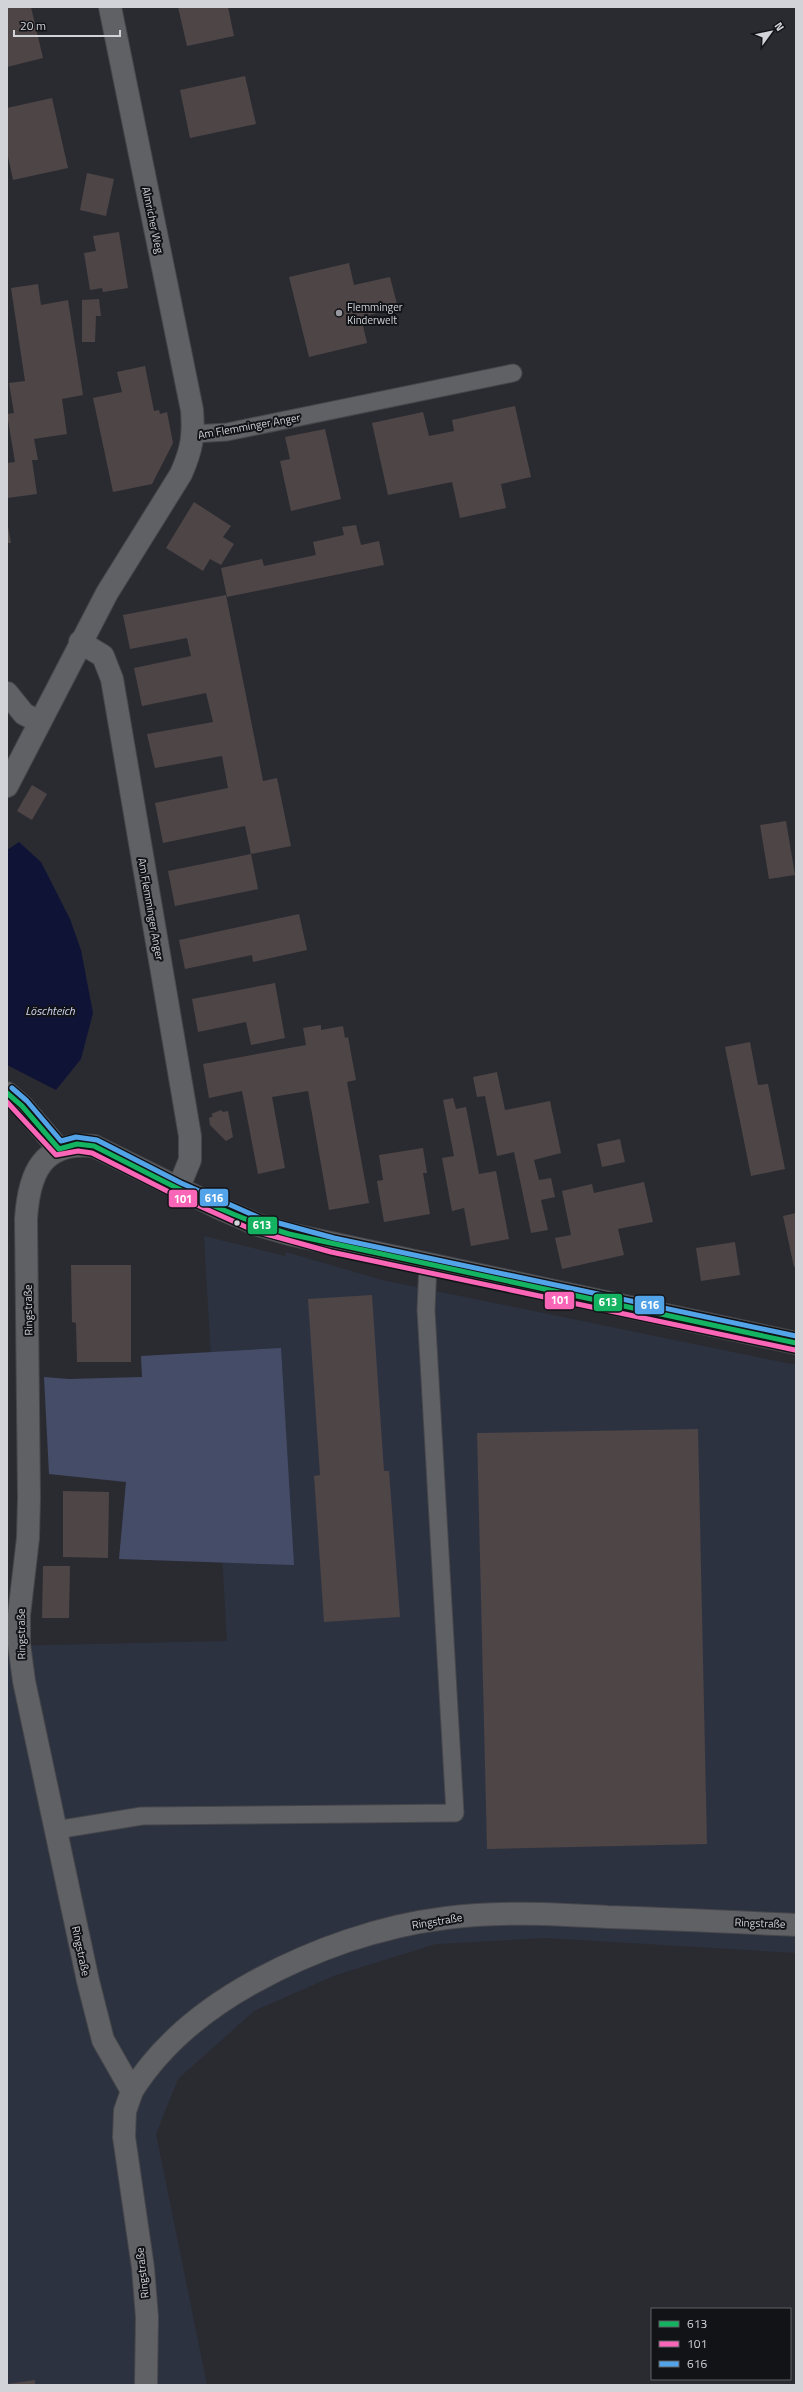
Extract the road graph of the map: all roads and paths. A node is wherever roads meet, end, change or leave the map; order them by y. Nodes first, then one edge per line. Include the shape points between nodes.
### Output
1 (110, 7) edge
2 (513, 373) dead end
3 (194, 434) junction
4 (80, 642) junction
5 (7, 693) edge
6 (40, 722) junction
7 (7, 786) edge
8 (7, 1093) edge
9 (59, 1148) junction
10 (178, 1189) junction
11 (428, 1264) junction
12 (796, 1343) edge
13 (15, 1579) edge
14 (56, 1830) junction
15 (796, 1925) edge
16 (132, 2091) junction
17 (146, 2385) edge

1 - 3 street, Almricher Weg via 190,402
2 - 3 lane, Am Flemminger Anger via 227,432
3 - 4 street, Am Flemminger Anger via 190,453 177,480 107,593
4 - 6 street, Am Flemminger Anger
4 - 10 street, Am Flemminger Anger via 103,656 113,687 190,1136 190,1160
5 - 6 street via 24,714
6 - 7 street, Am Flemminger Anger
8 - 9 street
9 - 10 street via 77,1144 94,1146
9 - 13 street, Ringstraße via 47,1156 35,1171 28,1192 28,1538
10 - 11 street via 264,1226 332,1245
11 - 12 street
11 - 14 lane via 426,1310 455,1813 142,1816
13 - 14 street, Ringstraße via 23,1674
14 - 16 street, Ringstraße via 103,2040
15 - 16 street, Ringstraße via 493,1914 445,1918 395,1928 316,1953 232,1994 190,2025 167,2046 146,2068
16 - 17 street, Ringstraße via 125,2111 124,2137 147,2317

